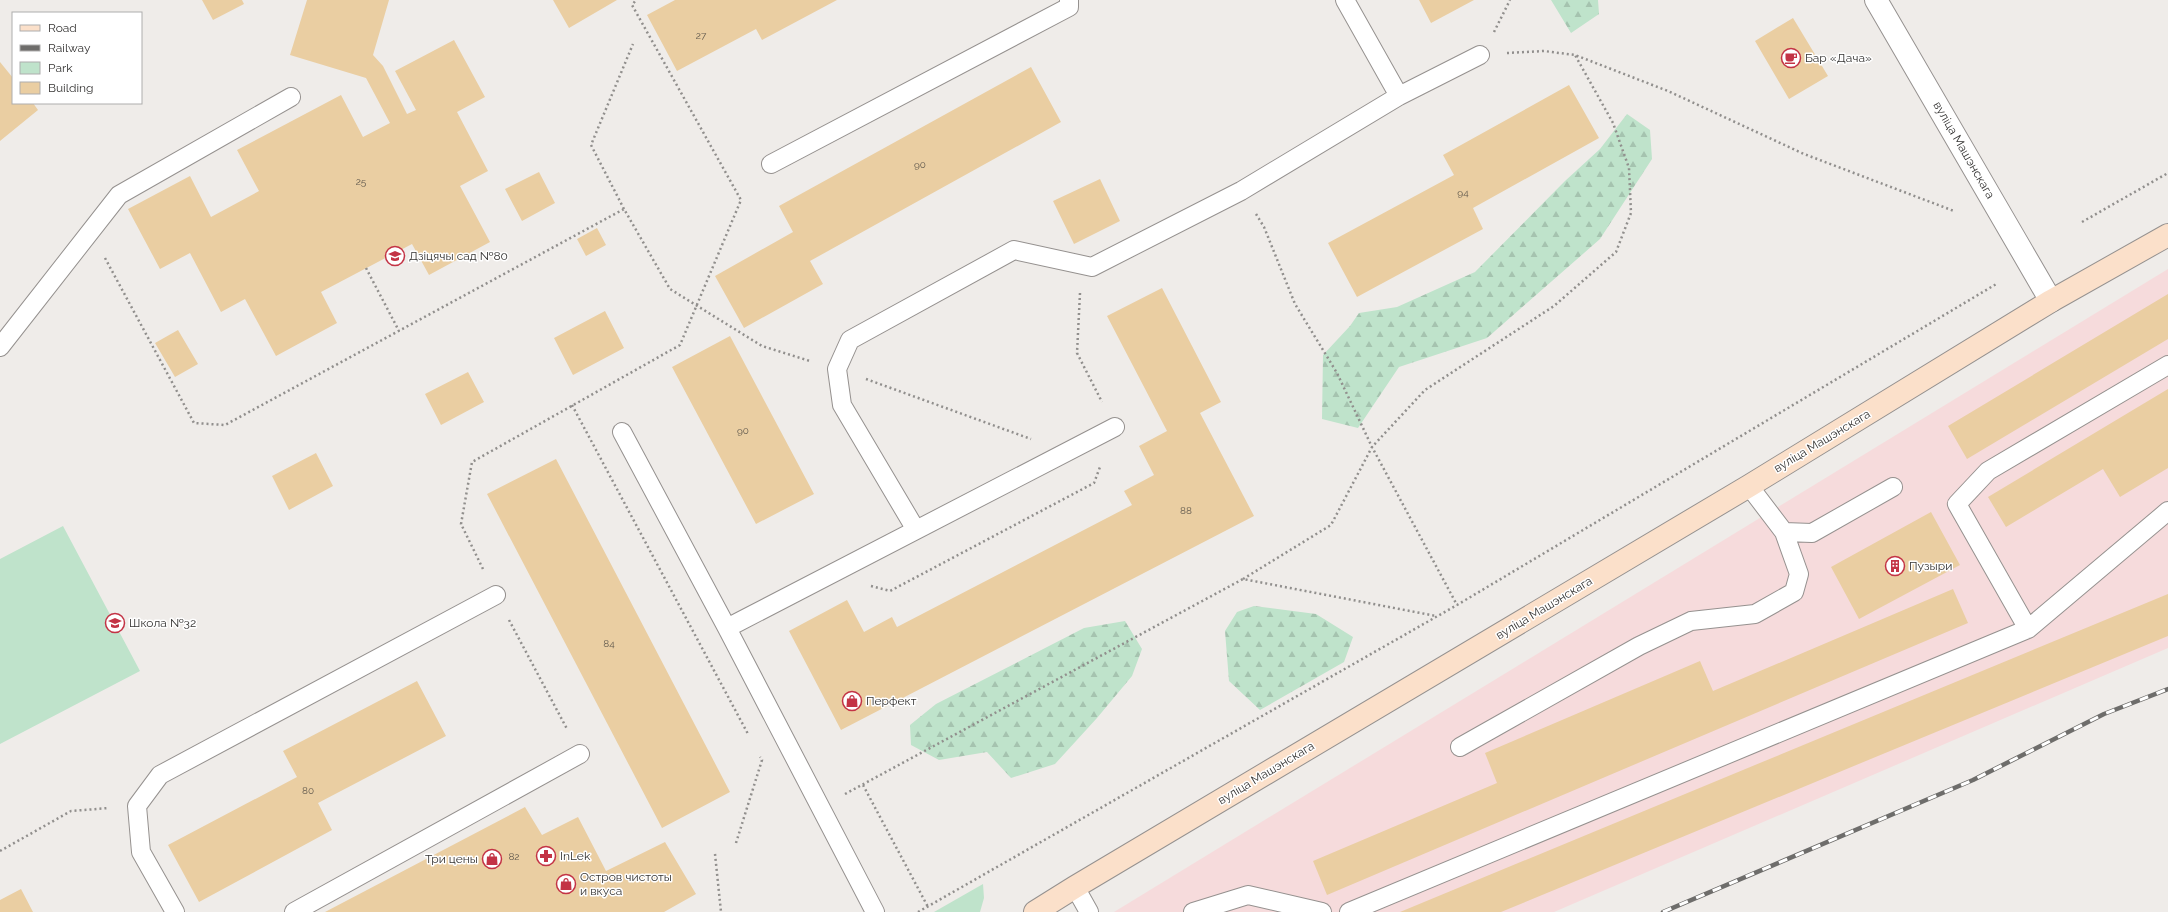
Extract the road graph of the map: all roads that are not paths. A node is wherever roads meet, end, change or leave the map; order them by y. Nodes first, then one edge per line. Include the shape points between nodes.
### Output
1 (1069, 0) edge
2 (1345, 0) edge
3 (1876, 0) edge
4 (1480, 55) road end
5 (1399, 96) junction
6 (291, 97) dead end
7 (771, 164) dead end
8 (2168, 234) edge
9 (2051, 301) junction
10 (0, 347) edge
11 (2168, 365) edge
12 (1115, 427) dead end
13 (622, 432) dead end
14 (1749, 486) junction
15 (1893, 487) dead end
16 (2168, 511) edge
17 (916, 530) junction
18 (1784, 532) junction
19 (496, 595) road end
20 (727, 628) junction
21 (2028, 629) junction
22 (1460, 747) dead end
23 (580, 754) road end
24 (1075, 887) junction
25 (175, 912) edge
26 (294, 912) edge
27 (875, 912) edge
28 (1035, 912) edge
29 (1088, 912) edge
30 (1193, 912) edge
31 (1322, 912) edge
32 (1349, 912) edge

1 - 7 lane via 1069,6
2 - 5 lane
3 - 9 street, вуліца Машэнскага
4 - 5 lane
5 - 17 lane via 1241,191 1092,267 1014,250 850,340 837,369 842,405
6 - 10 lane via 119,195
8 - 9 main road, вуліца Машэнскага
9 - 14 main road, вуліца Машэнскага
11 - 21 lane via 1988,471 1957,504
12 - 17 lane
13 - 20 lane
14 - 18 lane
14 - 24 main road, вуліца Машэнскага
15 - 18 lane via 1812,533
16 - 21 lane
17 - 20 lane
18 - 22 lane via 1799,574 1794,592 1755,614 1691,621 1639,646
19 - 25 lane via 160,775 137,806 140,852
20 - 27 lane
21 - 32 lane
23 - 26 lane
24 - 28 main road, вуліца Машэнскага
24 - 29 lane
30 - 31 lane via 1248,896

